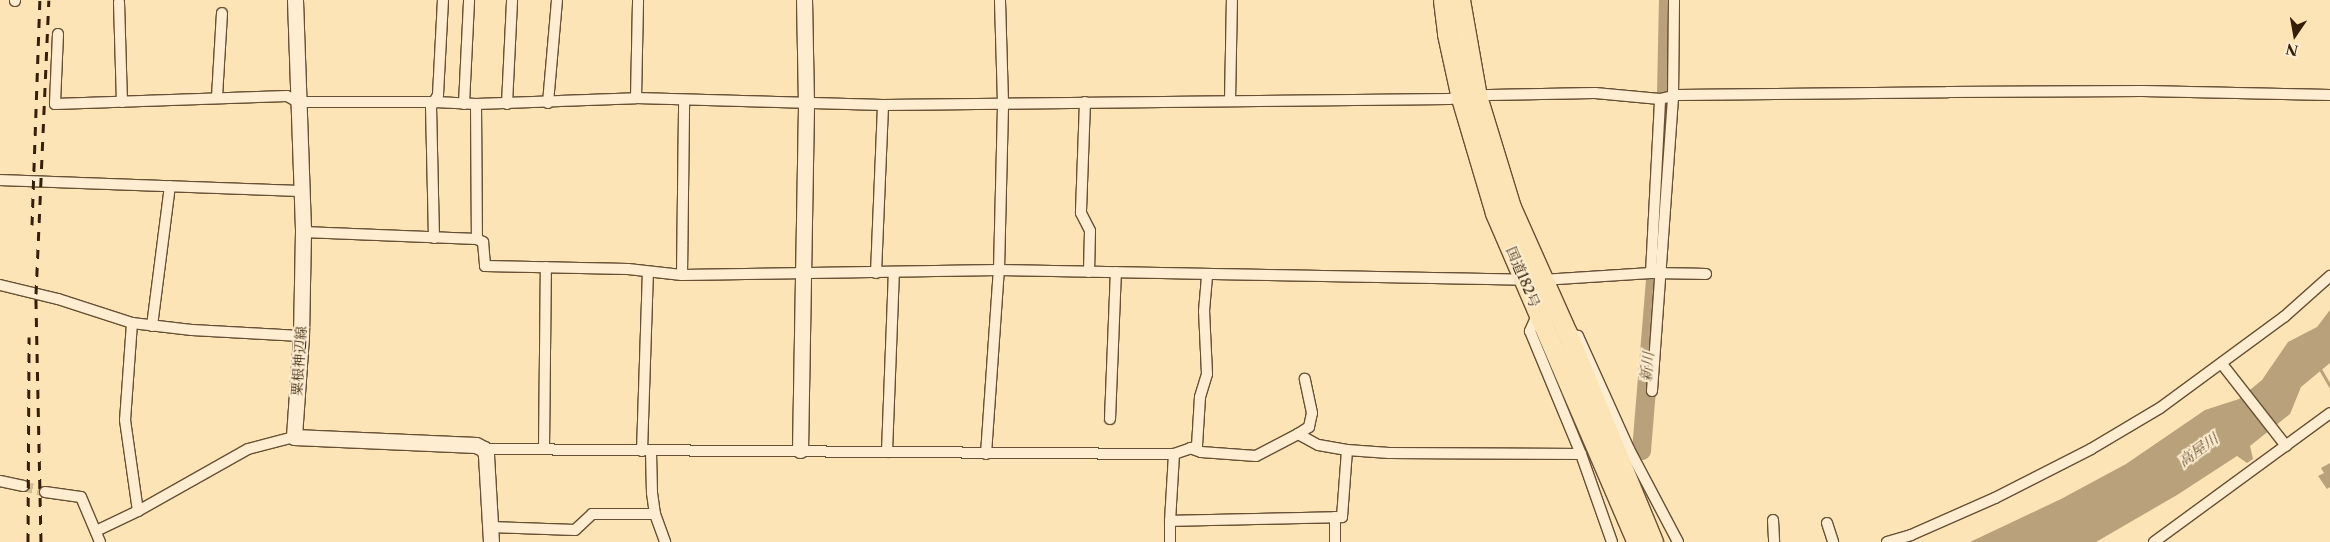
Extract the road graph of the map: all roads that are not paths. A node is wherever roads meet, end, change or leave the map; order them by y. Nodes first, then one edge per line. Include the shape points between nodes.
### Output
1 (295, 0) edge
2 (443, 0) edge
3 (469, 0) edge
4 (512, 0) edge
5 (557, 0) edge
6 (638, 0) edge
7 (804, 0) edge
8 (1000, 0) edge
9 (1232, 0) edge
10 (1444, 0) edge
11 (1460, 0) edge
12 (1674, 0) edge
13 (118, 2) dead end
14 (222, 13) dead end
15 (58, 34) dead end
16 (2330, 96) edge
17 (217, 97) junction
18 (1469, 97) junction
19 (636, 98) junction
20 (1673, 98) junction
21 (1660, 99) junction
22 (684, 100) junction
23 (1230, 101) junction
24 (122, 102) junction
25 (298, 102) junction
26 (435, 102) junction
27 (1002, 102) junction
28 (1085, 102) junction
29 (548, 103) junction
30 (806, 103) junction
31 (464, 104) junction
32 (476, 104) junction
33 (507, 104) junction
34 (883, 105) junction
35 (0, 180) edge
36 (170, 186) junction
37 (302, 191) junction
38 (303, 232) junction
39 (434, 238) junction
40 (477, 240) junction
41 (546, 267) junction
42 (999, 270) junction
43 (648, 272) junction
44 (1089, 272) junction
45 (1116, 272) junction
46 (1651, 272) junction
47 (804, 273) junction
48 (876, 273) junction
49 (894, 273) junction
50 (1207, 274) junction
51 (1662, 274) junction
52 (1706, 274) dead end
53 (682, 275) junction
54 (2330, 276) edge
55 (1533, 280) junction
56 (0, 285) edge
57 (1538, 313) junction
58 (132, 323) junction
59 (152, 326) junction
60 (1567, 333) junction
61 (301, 336) junction
62 (2225, 367) junction
63 (1305, 380) dead end
64 (1652, 391) dead end
65 (2330, 413) edge
66 (1110, 419) dead end
67 (1298, 434) junction
68 (294, 437) junction
69 (2284, 443) junction
70 (484, 448) junction
71 (544, 448) junction
72 (1190, 448) junction
73 (800, 450) junction
74 (1347, 450) junction
75 (647, 451) junction
76 (887, 452) junction
77 (986, 454) junction
78 (1174, 454) junction
79 (1581, 454) junction
80 (0, 481) edge
81 (23, 486) tunnel mouth
82 (45, 492) tunnel mouth
83 (138, 511) junction
84 (655, 514) junction
85 (1335, 517) junction
86 (1773, 520) dead end
87 (1170, 521) junction
88 (1827, 523) dead end
89 (490, 527) junction
90 (96, 531) junction
91 (100, 542) edge
92 (491, 542) edge
93 (665, 542) edge
94 (1170, 542) edge
95 (1335, 542) edge
96 (1612, 542) edge
97 (1637, 542) edge
98 (1653, 542) edge
99 (1678, 542) edge
100 (1774, 542) edge
101 (1832, 542) edge
102 (1887, 542) edge
103 (2154, 542) edge

1 - 25 main road, 粟根神辺線
2 - 26 street
3 - 31 street
4 - 33 street
5 - 29 street
6 - 19 street
7 - 30 main road
8 - 27 street
9 - 23 street
10 - 18 highway, 国道182号 via 1447,34
11 - 18 highway, 国道182号
12 - 20 street
13 - 24 street
14 - 17 street
15 - 24 street via 55,104
16 - 20 street via 2142,91 1677,95
17 - 24 street
17 - 25 street via 287,96
18 - 21 street via 1595,92
18 - 23 street
18 - 55 highway, 国道182号
19 - 22 street
19 - 29 street
20 - 21 street
20 - 51 street
21 - 46 street
22 - 30 street
22 - 53 street
23 - 28 street
25 - 26 street
25 - 37 main road, 粟根神辺線
26 - 31 street
26 - 39 street via 431,107
27 - 28 street
27 - 34 street
27 - 42 street
28 - 44 street via 1081,213 1090,231
29 - 33 street
30 - 34 street
30 - 47 main road
31 - 32 street
32 - 33 street
32 - 40 street
34 - 48 street
35 - 36 street
36 - 37 street
36 - 59 street
37 - 38 main road, 粟根神辺線
38 - 39 street
38 - 61 main road, 粟根神辺線
39 - 40 street
40 - 41 street via 483,242 485,266
41 - 43 street
41 - 71 street
42 - 44 street
42 - 49 street
42 - 77 street
43 - 53 street
43 - 75 street
44 - 45 street
45 - 50 street
45 - 66 street
46 - 51 street
46 - 55 street
47 - 48 street
47 - 53 street
47 - 73 main road
48 - 49 street
49 - 76 street
50 - 55 street
50 - 72 street via 1204,311 1207,374 1200,397 1197,446
51 - 52 street
51 - 64 street
54 - 62 street
55 - 57 highway, 国道182号
55 - 60 highway, 国道182号
56 - 58 street via 58,299
57 - 79 street via 1530,331
57 - 97 highway, 国道182号
58 - 59 street
58 - 83 street via 125,420
59 - 61 street
60 - 98 highway, 国道182号
60 - 99 street via 1578,336 1629,450
61 - 68 main road, 粟根神辺線
62 - 69 street
62 - 102 street via 2091,449 1995,498 1911,535
63 - 67 street via 1312,414 1310,427
65 - 69 street
67 - 72 street via 1256,456 1201,452
67 - 74 street via 1318,446
68 - 70 main road via 476,445
68 - 83 street via 248,449
69 - 103 street
70 - 71 street
70 - 89 main road
71 - 75 street
72 - 78 street
73 - 75 street
73 - 76 street
74 - 79 street
74 - 85 street via 1342,517
75 - 84 street
76 - 77 street
77 - 78 street
78 - 87 street
79 - 96 street
80 - 81 street
82 - 90 street via 82,497
83 - 90 street
84 - 89 street via 592,514 575,530
84 - 93 street
85 - 87 street
85 - 95 street
86 - 100 street
87 - 94 street
88 - 101 street
89 - 92 main road
90 - 91 street

